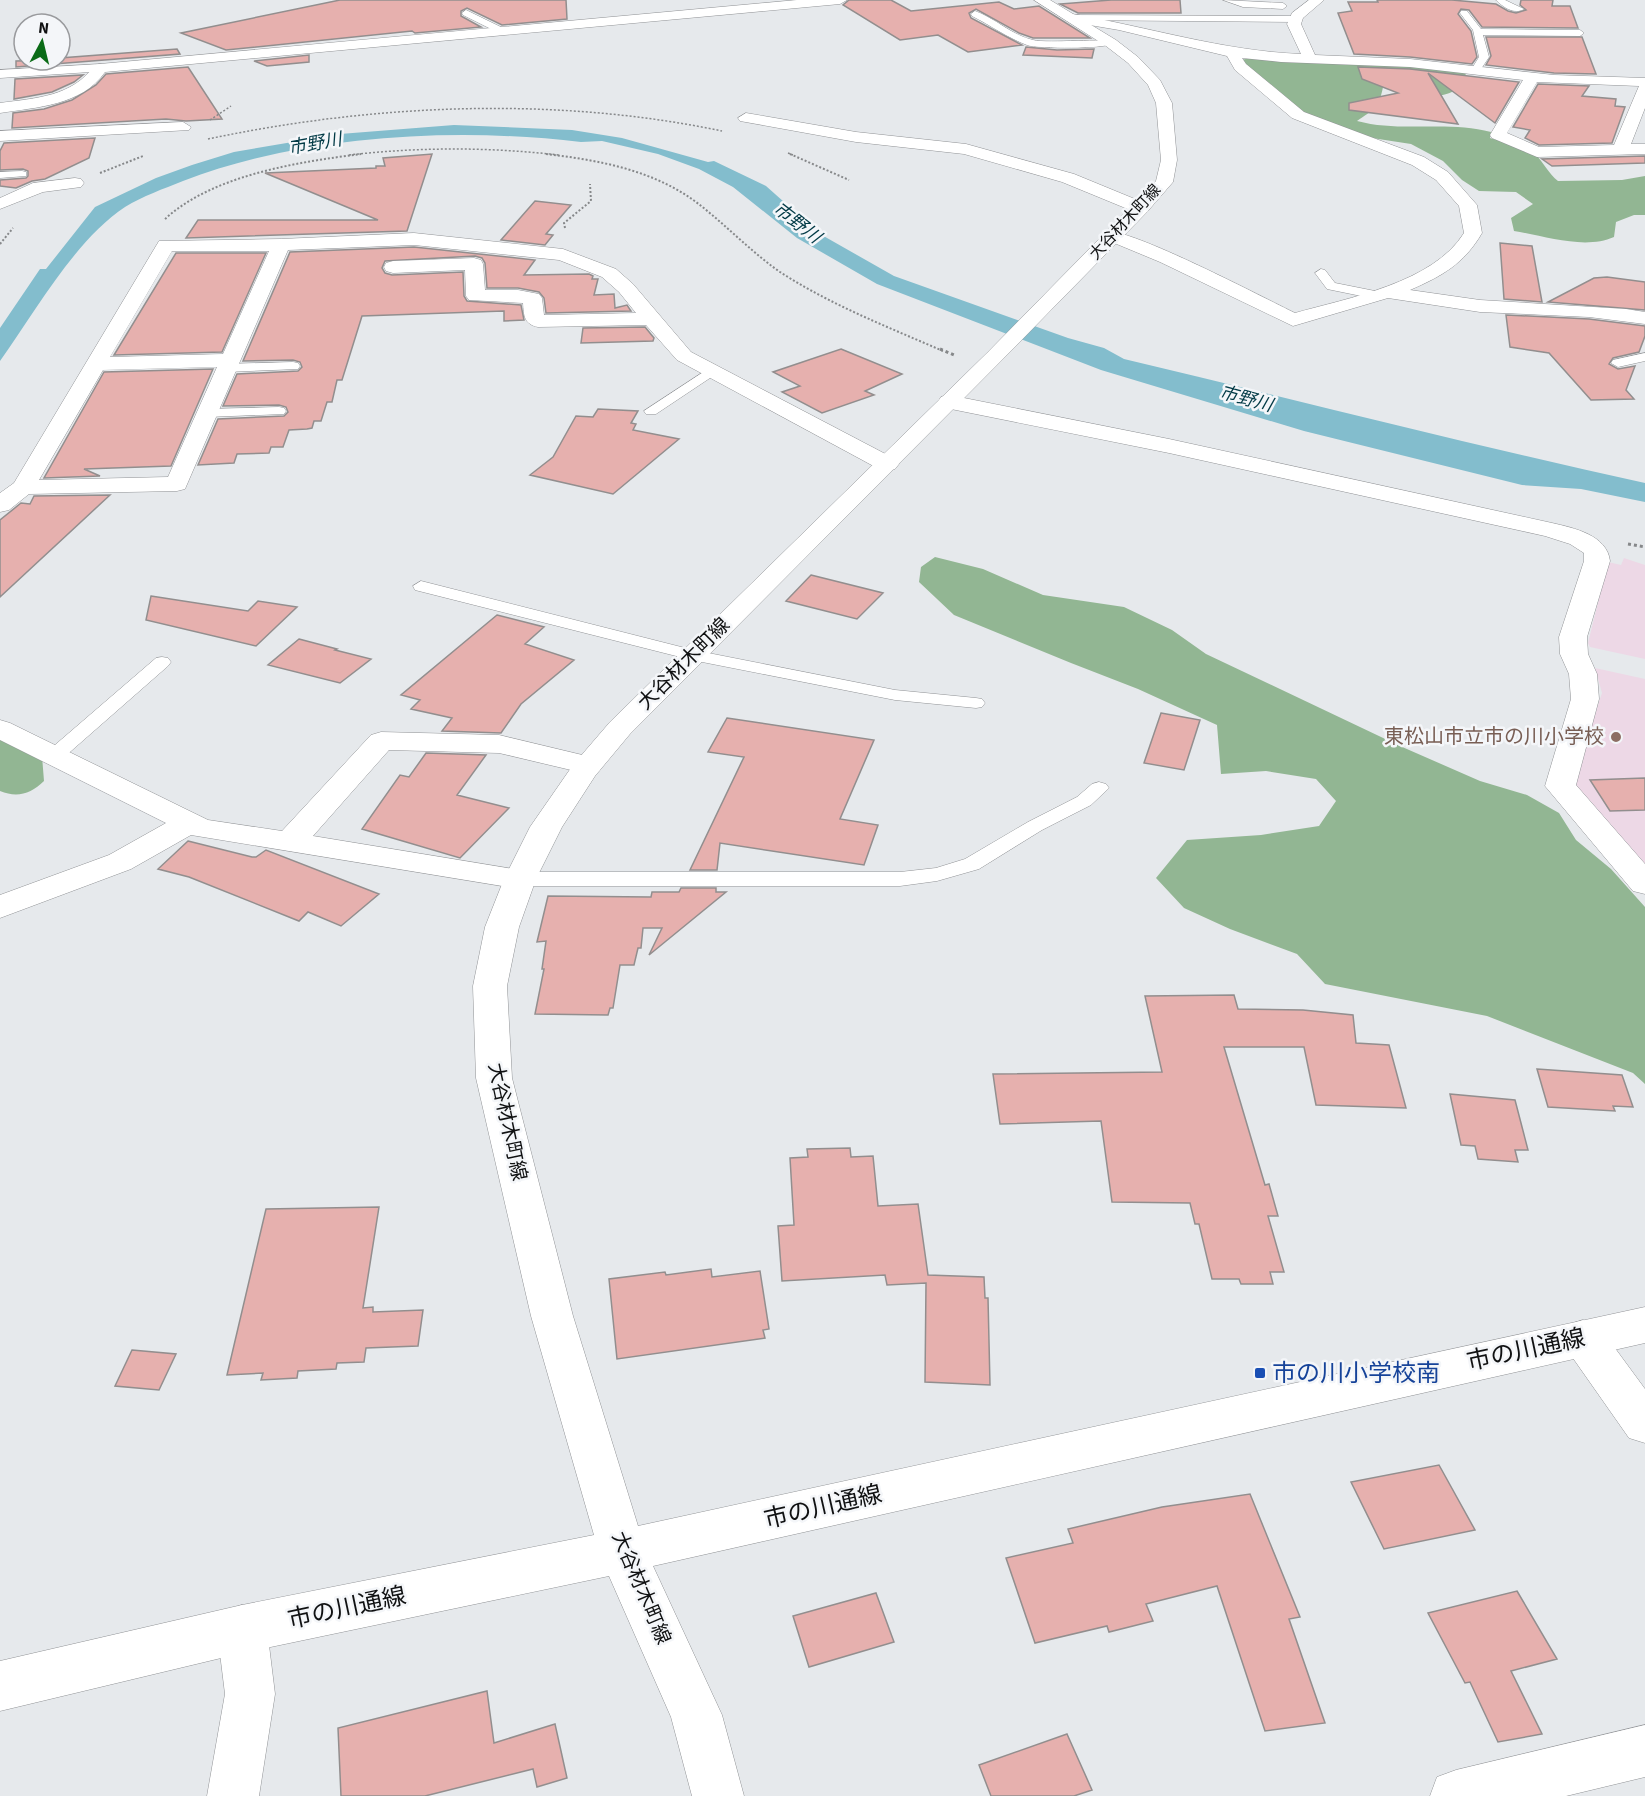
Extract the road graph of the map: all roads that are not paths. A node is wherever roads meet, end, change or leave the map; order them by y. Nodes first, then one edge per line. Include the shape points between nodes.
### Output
1 (840, 0) edge
2 (1035, 0) edge
3 (1041, 0) edge
4 (1227, 0) edge
5 (1317, 0) edge
6 (1500, 0) edge
7 (1283, 3) edge
8 (1520, 9) dead end
9 (1464, 13) dead end
10 (466, 14) dead end
11 (975, 14) dead end
12 (1072, 18) junction
13 (1296, 18) junction
14 (504, 32) junction
15 (1478, 32) junction
16 (1580, 33) dead end
17 (1111, 43) junction
18 (1233, 53) junction
19 (1310, 59) junction
20 (100, 68) junction
21 (1476, 70) junction
22 (0, 74) edge
23 (1532, 77) junction
24 (1645, 82) edge
25 (1645, 87) edge
26 (0, 108) edge
27 (746, 118) dead end
28 (183, 127) dead end
29 (0, 136) edge
30 (1645, 148) edge
31 (1621, 149) junction
32 (22, 174) dead end
33 (0, 175) edge
34 (75, 183) road end
35 (0, 204) edge
36 (1141, 208) junction
37 (1113, 236) junction
38 (280, 245) junction
39 (393, 267) dead end
40 (1321, 273) dead end
41 (1380, 294) junction
42 (1645, 318) edge
43 (650, 319) junction
44 (1645, 357) edge
45 (1618, 363) dead end
46 (97, 364) junction
47 (228, 364) junction
48 (293, 366) dead end
49 (711, 371) junction
50 (950, 402) junction
51 (279, 411) dead end
52 (651, 411) dead end
53 (207, 412) junction
54 (887, 464) junction
55 (23, 487) junction
56 (0, 505) edge
57 (421, 586) dead end
58 (692, 656) junction
59 (162, 662) dead end
60 (976, 703) dead end
61 (0, 729) edge
62 (55, 755) junction
63 (588, 765) junction
64 (1099, 788) dead end
65 (189, 823) junction
66 (290, 842) junction
67 (520, 879) junction
68 (1645, 884) edge
69 (0, 907) edge
70 (1645, 1325) edge
71 (1583, 1338) junction
72 (1645, 1424) edge
73 (622, 1551) junction
74 (242, 1629) junction
75 (0, 1686) edge
76 (1645, 1751) edge
77 (232, 1796) edge
78 (718, 1796) edge
79 (1456, 1796) edge

1 - 14 street
2 - 3 street
3 - 12 street, 大谷材木町線
4 - 7 lane via 1243,4
5 - 13 street
6 - 8 lane
7 - 13 street via 1284,10
9 - 15 lane
10 - 14 lane
11 - 17 lane via 1030,43
12 - 13 lane
12 - 17 street, 大谷材木町線
12 - 18 street
13 - 19 street via 1296,30
14 - 20 street
15 - 16 lane
15 - 21 lane via 1484,57
17 - 36 street, 大谷材木町線 via 1155,83 1164,103 1169,160 1164,182
18 - 19 street
18 - 41 street via 1240,67 1298,115 1418,161 1442,176 1468,205 1473,233 1462,250 1427,275
19 - 21 street
20 - 22 street
20 - 26 street via 89,83 73,92
21 - 23 street
23 - 24 street
23 - 31 street via 1498,135 1537,152
25 - 31 street
27 - 36 street via 856,137 966,149 1068,178
28 - 29 street
30 - 31 street
32 - 33 lane
34 - 35 street via 39,187
36 - 37 street, 大谷材木町線
37 - 41 street via 1293,320
37 - 50 street, 大谷材木町線
38 - 43 street via 414,239 539,251 609,273
38 - 46 street via 166,245
38 - 47 street
39 - 43 street via 474,264 476,296 532,298 534,318 538,321
40 - 41 lane via 1331,286
41 - 42 street
43 - 49 street via 679,352
44 - 45 lane
46 - 47 street
46 - 55 street
47 - 48 lane
47 - 53 street
49 - 52 lane
49 - 54 street
50 - 54 street, 大谷材木町線
50 - 68 street via 1552,530 1596,550 1597,561 1573,637 1586,699 1560,786
51 - 53 lane
53 - 55 street via 177,484
54 - 58 street, 大谷材木町線
55 - 56 street
57 - 58 lane
58 - 60 lane via 895,696
58 - 63 street, 大谷材木町線
59 - 62 lane
61 - 62 street
62 - 65 street
63 - 66 street via 499,744 381,741
63 - 67 street, 大谷材木町線 via 546,827
64 - 67 lane via 1084,801 972,864 937,874 900,879
65 - 66 street
65 - 69 street via 120,862
66 - 67 street
67 - 73 street, 大谷材木町線 via 502,927 490,986 494,1078 552,1316
70 - 71 street, 市の川通線
71 - 72 street
71 - 73 street, 市の川通線
73 - 74 street, 市の川通線
73 - 78 street, 大谷材木町線 via 696,1715
74 - 75 street, 市の川通線
74 - 77 street via 250,1694
76 - 79 street

